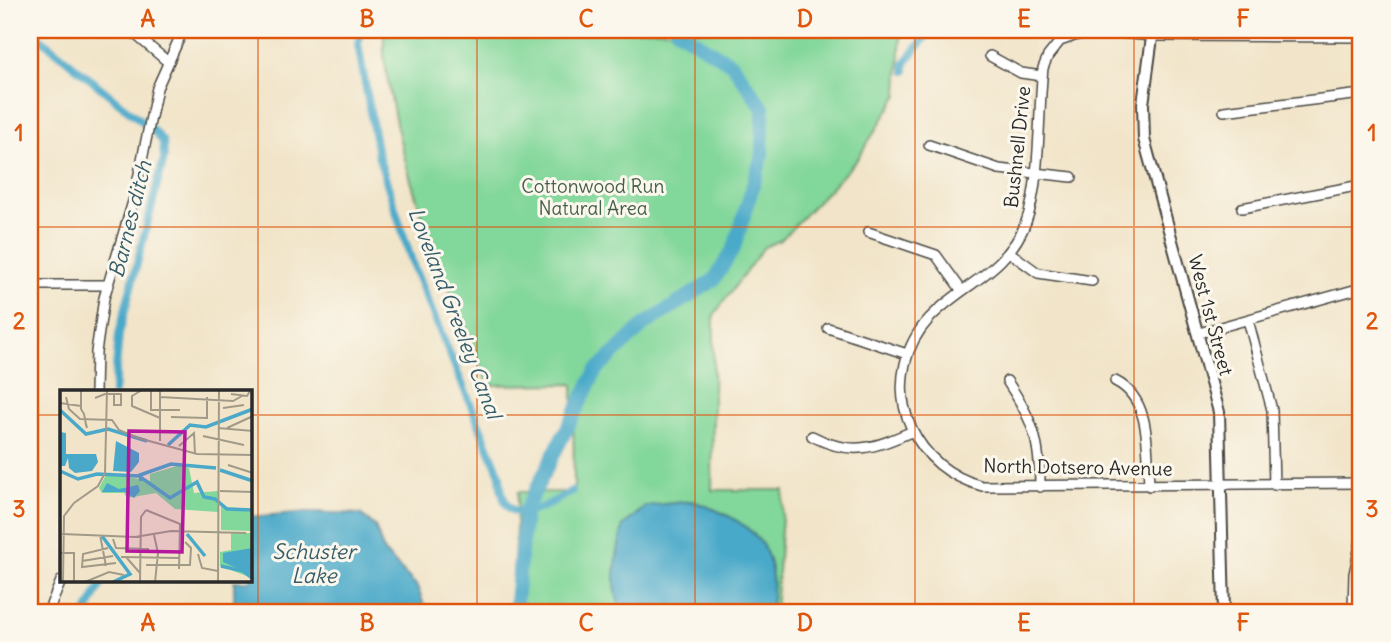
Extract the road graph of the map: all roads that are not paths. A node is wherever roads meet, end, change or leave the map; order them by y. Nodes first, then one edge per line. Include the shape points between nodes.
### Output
1 (130, 30) edge
2 (183, 30) edge
3 (1086, 30) edge
4 (1152, 33) edge
5 (1361, 37) edge
6 (990, 56) dead end
7 (168, 62) junction
8 (1042, 76) junction
9 (1361, 94) edge
10 (1224, 111) dead end
11 (929, 145) dead end
12 (1034, 172) junction
13 (1072, 177) dead end
14 (1361, 185) edge
15 (1242, 208) dead end
16 (868, 232) dead end
17 (1009, 252) junction
18 (1092, 281) dead end
19 (30, 285) edge
20 (109, 285) junction
21 (1361, 288) edge
22 (962, 292) junction
23 (1248, 320) junction
24 (828, 328) dead end
25 (1199, 333) junction
26 (907, 354) junction
27 (1007, 381) dead end
28 (1115, 382) dead end
29 (95, 390) edge
30 (913, 431) junction
31 (812, 436) dead end
32 (1361, 483) edge
33 (1222, 485) junction
34 (1273, 485) junction
35 (1149, 486) junction
36 (1040, 487) junction
37 (1361, 541) edge
38 (61, 582) edge
39 (48, 612) edge
40 (1224, 612) edge
41 (1353, 612) edge

1 - 7 street
2 - 7 street
3 - 4 street, Bushnell Drive
3 - 8 street, Bushnell Drive via 1056,45
4 - 5 street, Bushnell Drive
4 - 25 main road, West 1st Street via 1143,104 1144,139
6 - 8 street via 1021,73
7 - 20 street via 157,88 134,198
8 - 12 street, Bushnell Drive
9 - 10 street
11 - 12 street via 999,169
12 - 13 street
12 - 17 street, Bushnell Drive via 1027,222
14 - 15 street
16 - 22 street via 936,255
17 - 18 street via 1038,273
17 - 22 street, Bushnell Drive
19 - 20 street
20 - 29 street via 96,352
21 - 23 street
22 - 26 street, Bushnell Drive via 927,317
23 - 25 street
23 - 34 street via 1272,410
24 - 26 street
25 - 33 main road, West 1st Street via 1222,430
26 - 30 street, Bushnell Drive via 903,389
27 - 36 street via 1034,428
28 - 35 street via 1138,401 1147,443
30 - 31 street via 856,449 834,447
30 - 36 street, North Dotsero Avenue via 937,463 969,482
32 - 34 street, North Dotsero Avenue
33 - 34 street, North Dotsero Avenue
33 - 35 street, North Dotsero Avenue
33 - 40 main road, West 1st Street
35 - 36 street, North Dotsero Avenue
37 - 41 street
38 - 39 street

